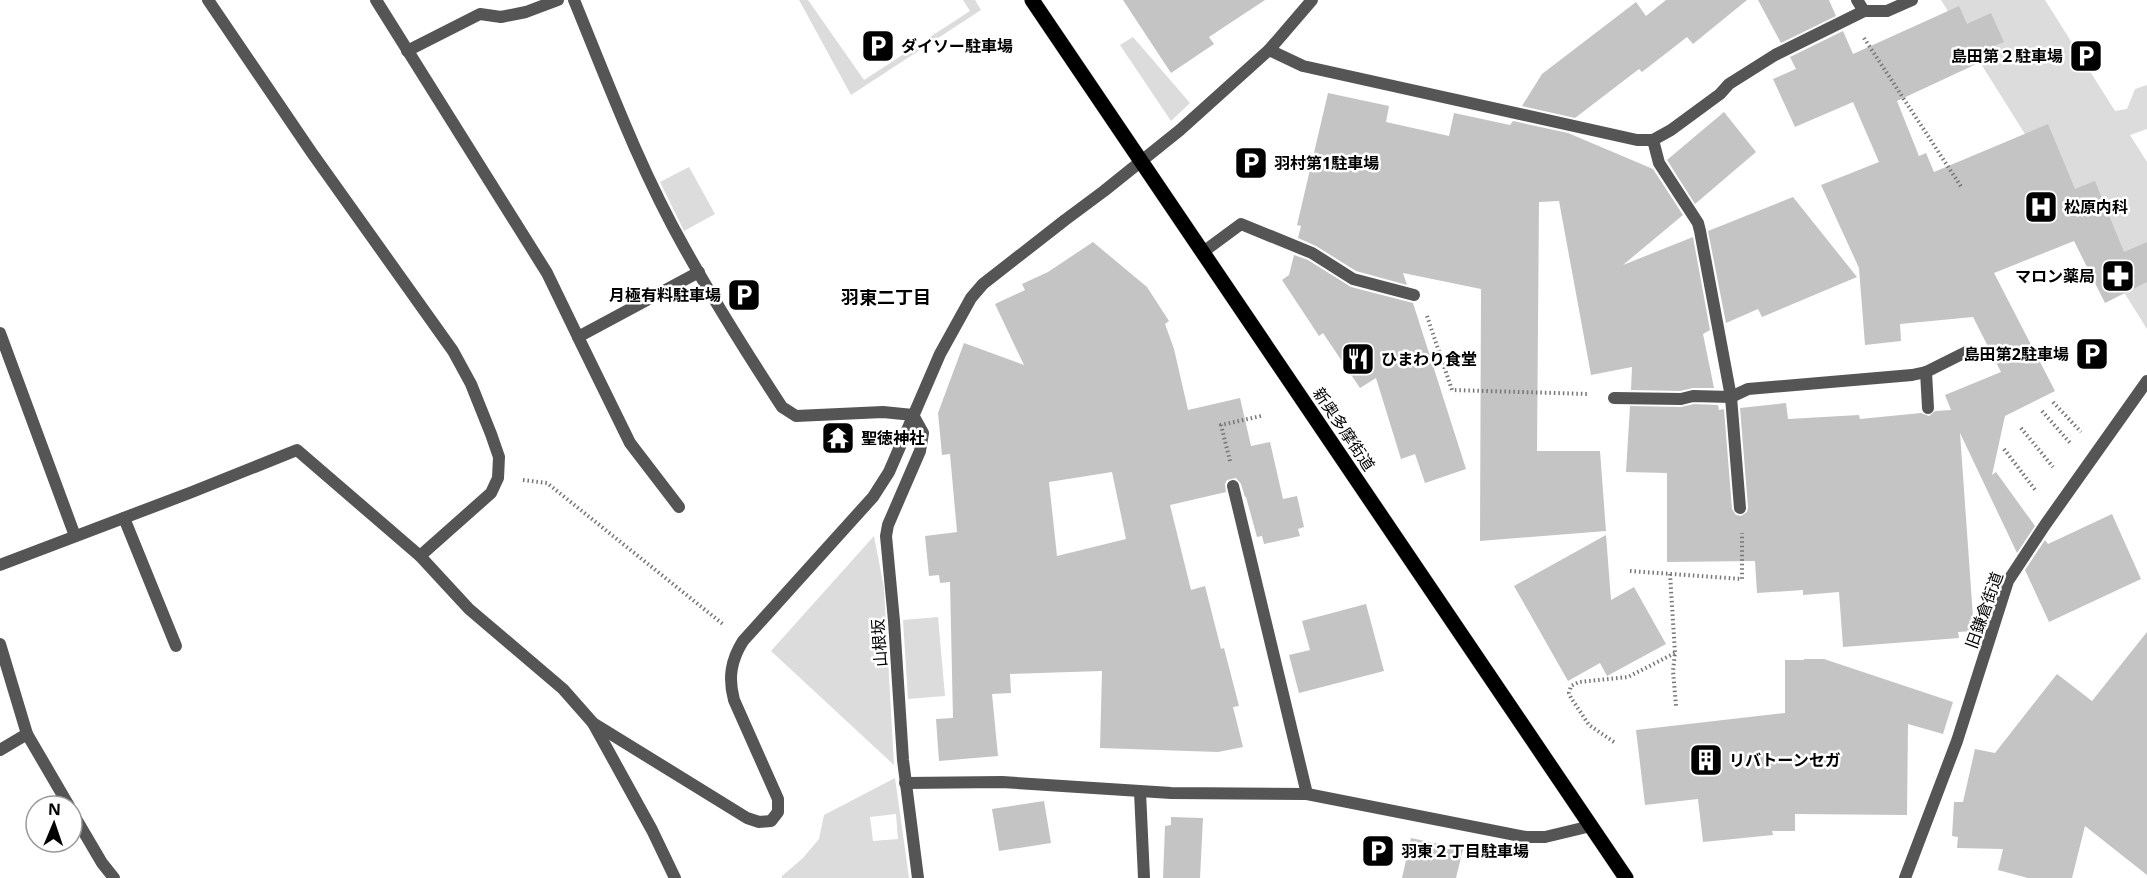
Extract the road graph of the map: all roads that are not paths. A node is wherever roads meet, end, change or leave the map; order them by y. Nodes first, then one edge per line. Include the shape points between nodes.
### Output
1 (208, 0) edge
2 (375, 0) edge
3 (558, 0) edge
4 (574, 0) edge
5 (1032, 0) edge
6 (1312, 0) edge
7 (1857, 0) edge
8 (1912, 0) edge
9 (1864, 11) junction
10 (1269, 50) junction
11 (407, 51) junction
12 (1653, 140) junction
13 (1142, 162) junction
14 (1203, 252) junction
15 (699, 273) junction
16 (1414, 296) road end
17 (0, 333) edge
18 (578, 337) junction
19 (1966, 351) dead end
20 (1926, 372) junction
21 (2147, 381) edge
22 (1731, 397) junction
23 (1614, 398) road end
24 (1928, 408) dead end
25 (914, 415) junction
26 (1233, 486) road end
27 (679, 507) dead end
28 (1740, 508) road end
29 (124, 518) junction
30 (75, 536) junction
31 (420, 556) junction
32 (0, 565) edge
33 (0, 644) edge
34 (176, 646) dead end
35 (593, 723) junction
36 (27, 734) junction
37 (0, 750) edge
38 (905, 783) junction
39 (1140, 792) junction
40 (62, 794) edge
41 (1306, 794) junction
42 (1591, 826) junction
43 (84, 832) edge
44 (114, 878) edge
45 (675, 878) edge
46 (918, 878) edge
47 (1144, 878) edge
48 (1626, 878) edge
49 (1905, 878) edge

1 - 31 street via 453,351 491,434 499,457 498,478 491,493
2 - 11 street
3 - 11 street via 501,17 480,14
4 - 15 street via 638,153
5 - 13 main road, 新奥多摩街道
6 - 10 street
7 - 9 street
8 - 9 street via 1887,11
9 - 12 street via 1775,54
10 - 12 street via 1303,66 1637,140
10 - 13 street
11 - 18 street via 547,273
12 - 22 street via 1659,164 1698,223
13 - 14 main road, 新奥多摩街道
13 - 25 street via 983,284 956,323
14 - 16 street via 1241,224 1312,253 1353,279
14 - 42 main road, 新奥多摩街道
15 - 18 street
15 - 25 street via 782,407 796,416 883,412
17 - 30 street
18 - 27 street via 630,443
19 - 20 street
20 - 22 street via 1748,389
20 - 24 street
21 - 49 street, 旧鎌倉街道 via 2008,581 1957,741
22 - 23 street
22 - 28 street
25 - 35 street via 889,472 873,497 743,640 734,655 730,687 778,799 778,812 771,821 747,818
25 - 38 street, 山根坂 via 923,433 920,451 886,536
26 - 41 street
29 - 30 street
29 - 31 street via 297,450
29 - 34 street
30 - 32 street
31 - 35 street via 469,609 563,689
33 - 36 street
35 - 45 street
36 - 37 street
36 - 40 street
38 - 39 street via 1002,782
38 - 46 street, 山根坂
39 - 41 street
39 - 47 street
41 - 42 street via 1526,837 1545,837
42 - 48 main road, 新奥多摩街道
43 - 44 street

